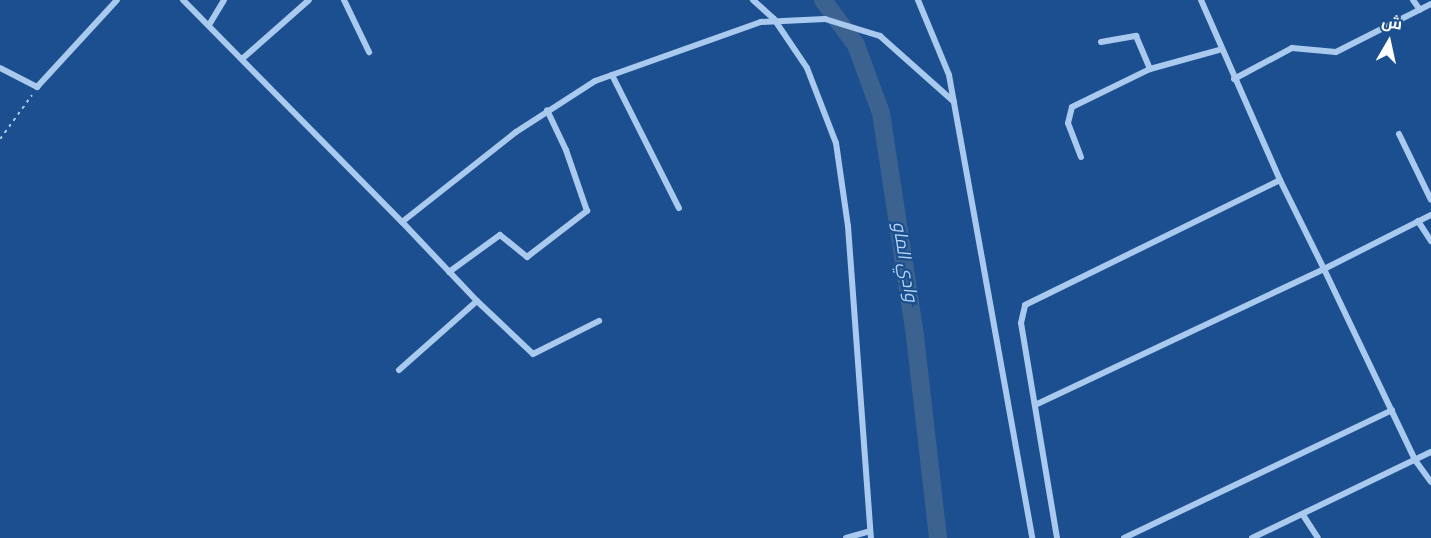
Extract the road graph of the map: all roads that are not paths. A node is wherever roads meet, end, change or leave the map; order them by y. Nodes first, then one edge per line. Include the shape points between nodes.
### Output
1 (117, 0) edge
2 (183, 0) edge
3 (224, 0) edge
4 (309, 0) edge
5 (344, 0) edge
6 (753, 0) edge
7 (918, 0) edge
8 (1201, 0) edge
9 (1413, 0) edge
10 (1431, 4) edge
11 (1420, 10) junction
12 (774, 19) junction
13 (209, 25) junction
14 (1101, 42) dead end
15 (1220, 50) junction
16 (369, 52) dead end
17 (242, 59) junction
18 (0, 68) edge
19 (1150, 69) junction
20 (612, 75) junction
21 (1234, 79) junction
22 (954, 102) junction
23 (547, 110) junction
24 (1399, 134) dead end
25 (1081, 157) dead end
26 (1280, 180) junction
27 (1431, 201) edge
28 (679, 208) dead end
29 (1431, 215) edge
30 (1418, 221) junction
31 (402, 222) junction
32 (1431, 241) edge
33 (1324, 269) junction
34 (449, 272) junction
35 (477, 301) junction
36 (598, 321) dead end
37 (399, 370) dead end
38 (1035, 405) junction
39 (1392, 410) junction
40 (1431, 452) edge
41 (1415, 460) junction
42 (1431, 482) edge
43 (1303, 515) junction
44 (870, 534) edge
45 (846, 538) edge
46 (1032, 538) edge
47 (1057, 538) edge
48 (1124, 538) edge
49 (1252, 538) edge
50 (1318, 538) edge

1 - 18 street via 37,87
2 - 13 street
3 - 13 street
4 - 17 street
5 - 16 street
6 - 12 street
7 - 22 street via 943,54
8 - 15 street
9 - 11 street
10 - 11 street
11 - 21 street via 1336,52 1292,48
12 - 20 street via 708,38
12 - 22 street via 825,19 880,36
12 - 44 street via 807,68 838,153 848,226
13 - 17 street
14 - 19 street via 1136,36
15 - 19 street
15 - 21 street
17 - 31 street
19 - 25 street via 1072,107 1068,123
20 - 23 street
20 - 28 street
21 - 26 street
22 - 46 street
23 - 31 street
23 - 34 street via 587,211 527,256 500,235
24 - 27 street
26 - 33 street
26 - 38 street via 1025,305 1021,323
29 - 30 street
30 - 32 street
30 - 33 street
31 - 34 street
33 - 38 street
33 - 39 street
34 - 35 street
35 - 36 street via 533,354
35 - 37 street
38 - 47 street
39 - 41 street
39 - 48 street
40 - 41 street
41 - 42 street
41 - 43 street
43 - 49 street
43 - 50 street
44 - 45 street

